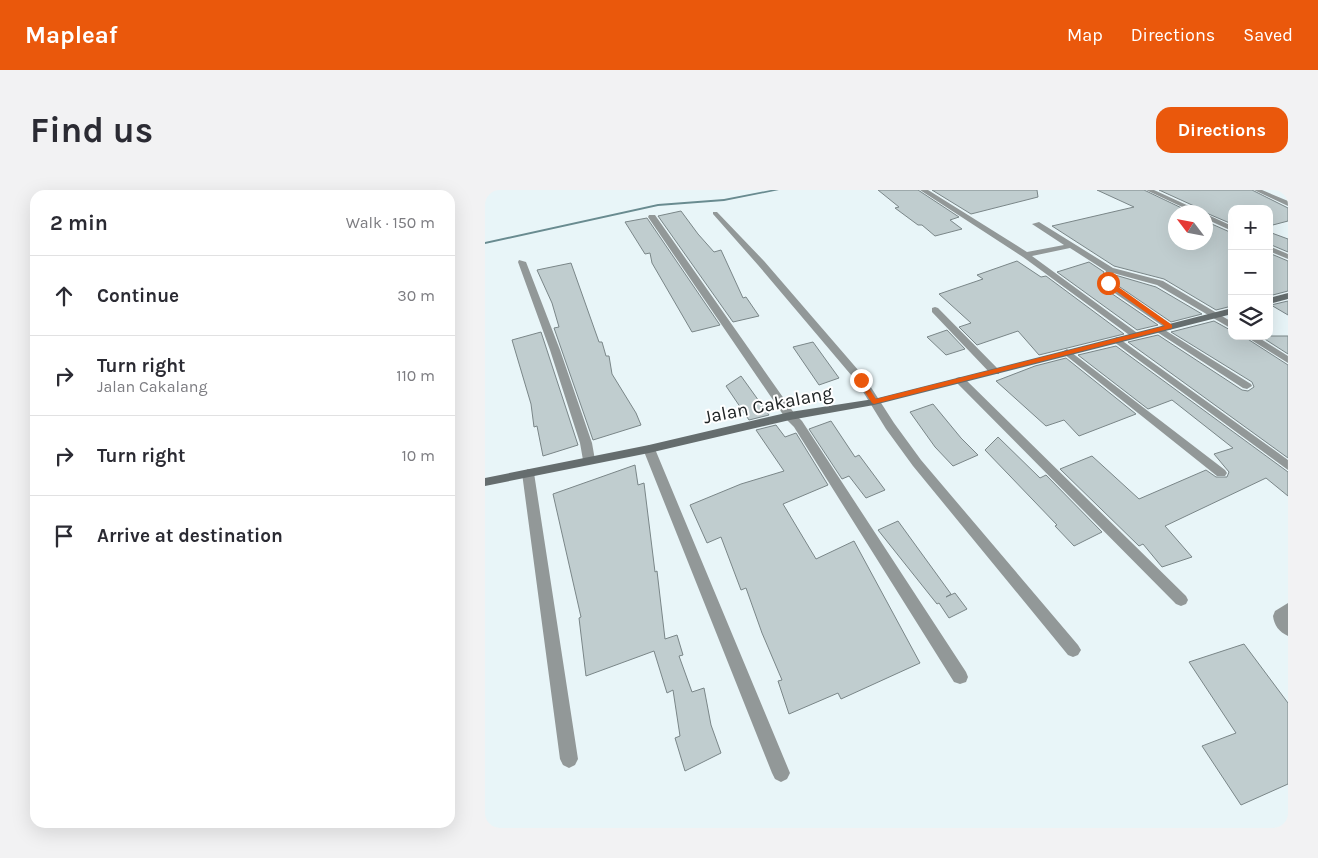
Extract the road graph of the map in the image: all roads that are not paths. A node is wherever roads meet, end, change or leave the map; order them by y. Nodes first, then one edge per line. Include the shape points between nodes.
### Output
1 (923, 190) edge
2 (1149, 190) edge
3 (1257, 190) edge
4 (1288, 204) edge
5 (1182, 205) edge
6 (715, 213) dead end
7 (652, 217) dead end
8 (1213, 220) edge
9 (1036, 224) dead end
10 (1228, 227) edge
11 (1070, 246) junction
12 (1273, 250) edge
13 (1026, 255) junction
14 (1288, 257) edge
15 (522, 262) dead end
16 (1110, 270) junction
17 (1288, 296) edge
18 (1273, 300) edge
19 (935, 310) dead end
20 (1228, 312) edge
21 (1214, 315) junction
22 (1228, 324) edge
23 (1165, 328) junction
24 (1135, 335) junction
25 (1117, 340) junction
26 (1256, 340) edge
27 (1067, 352) junction
28 (1288, 360) edge
29 (995, 372) junction
30 (961, 380) junction
31 (1247, 386) dead end
32 (874, 402) junction
33 (790, 416) junction
34 (649, 448) junction
35 (589, 460) junction
36 (1288, 466) edge
37 (528, 473) junction
38 (1221, 473) dead end
39 (485, 482) edge
40 (1181, 600) dead end
41 (1073, 650) dead end
42 (961, 677) dead end
43 (569, 759) dead end
44 (781, 773) dead end

1 - 13 street
2 - 5 street
3 - 4 street
6 - 32 street via 861,380
7 - 33 street
8 - 10 street
9 - 11 street
11 - 13 street
11 - 16 street
12 - 14 street
13 - 24 street
15 - 35 street via 555,350
16 - 21 street via 1160,283
16 - 23 street via 1109,285
17 - 18 street
19 - 29 street
20 - 21 street, Jalan Cakalang
21 - 22 street
21 - 23 street, Jalan Cakalang
23 - 24 street, Jalan Cakalang
23 - 31 street
24 - 25 street, Jalan Cakalang
25 - 27 street, Jalan Cakalang
25 - 36 street
26 - 28 street
27 - 29 street, Jalan Cakalang
27 - 38 street
29 - 30 street, Jalan Cakalang
30 - 32 street, Jalan Cakalang
30 - 40 street
32 - 33 street, Jalan Cakalang
32 - 41 street via 917,463
33 - 34 street, Jalan Cakalang
33 - 42 street
34 - 35 street, Jalan Cakalang
34 - 44 street
35 - 37 street, Jalan Cakalang
37 - 39 street, Jalan Cakalang
37 - 43 street

